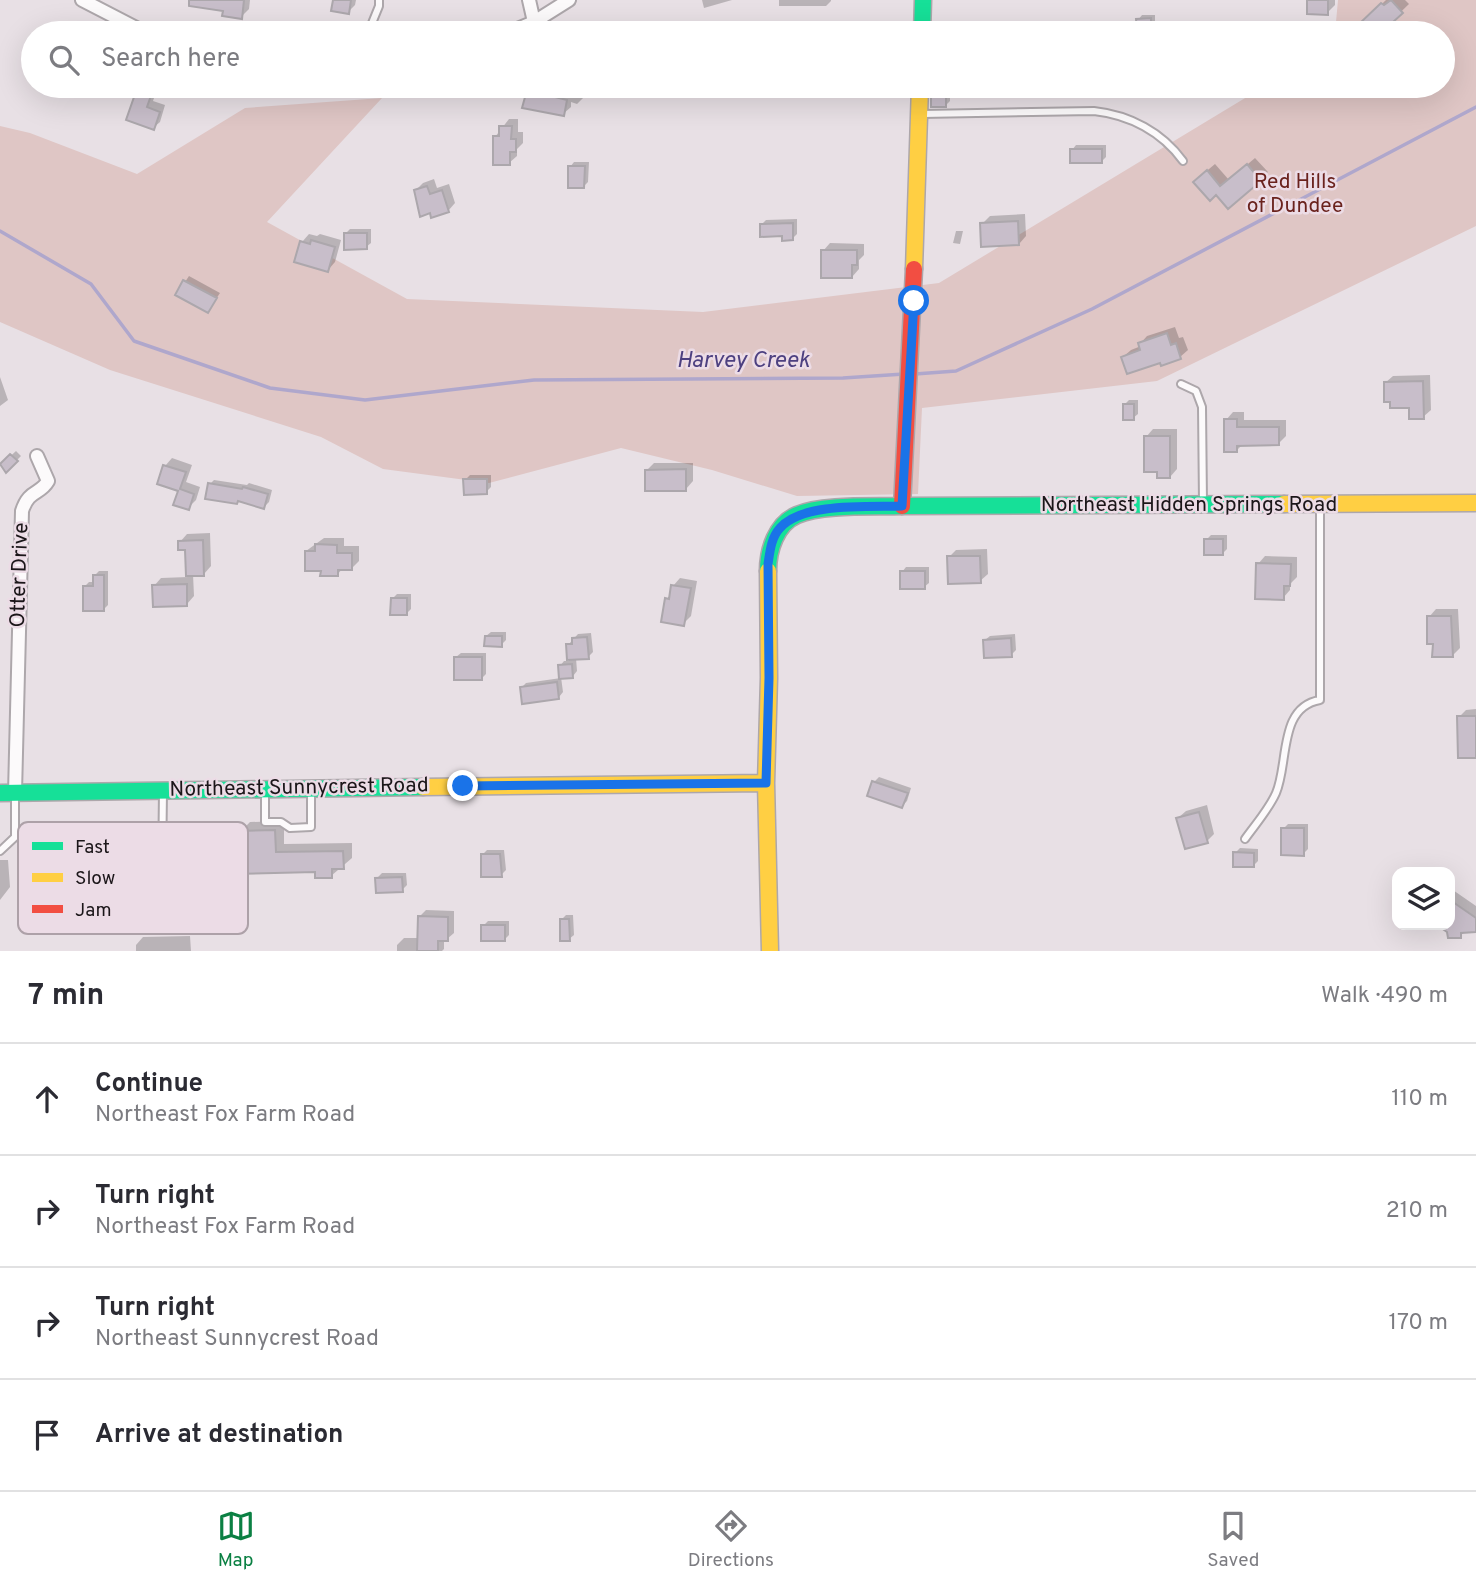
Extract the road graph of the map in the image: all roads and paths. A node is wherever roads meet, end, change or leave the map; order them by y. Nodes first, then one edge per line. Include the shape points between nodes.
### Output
1 (82, 0) edge
2 (379, 0) edge
3 (529, 0) edge
4 (569, 0) edge
5 (923, 0) edge
6 (123, 21) edge
7 (374, 21) edge
8 (534, 21) edge
9 (536, 21) edge
10 (922, 21) edge
11 (920, 98) edge
12 (919, 114) junction
13 (1183, 161) dead end
14 (1181, 384) dead end
15 (37, 456) dead end
16 (1476, 503) edge
17 (1320, 504) junction
18 (1203, 505) junction
19 (902, 506) junction
20 (766, 783) junction
21 (311, 788) junction
22 (265, 789) junction
23 (163, 790) junction
24 (7, 793) edge
25 (163, 822) edge
26 (1245, 839) dead end
27 (0, 851) edge
28 (770, 951) edge

1 - 6 street
2 - 7 lane
3 - 8 street
4 - 9 street
5 - 10 street
11 - 12 street
12 - 13 lane via 1114,113 1161,137
12 - 19 street
14 - 18 lane via 1196,391 1202,407
15 - 24 street, Otter Drive via 48,481 26,500 22,511
16 - 17 street, Northeast Hidden Springs Road
17 - 18 street, Northeast Hidden Springs Road
17 - 26 lane via 1320,700 1297,711 1275,796
18 - 19 street, Northeast Hidden Springs Road
19 - 20 street, Northeast Hidden Springs Road via 797,515 775,535 768,564
20 - 21 street, Northeast Sunnycrest Road
20 - 28 street
21 - 22 street, Northeast Sunnycrest Road
21 - 22 lane via 311,827 290,828 281,822 265,822
22 - 23 street, Northeast Sunnycrest Road
23 - 24 street, Northeast Sunnycrest Road
23 - 25 lane
24 - 27 lane via 15,837

